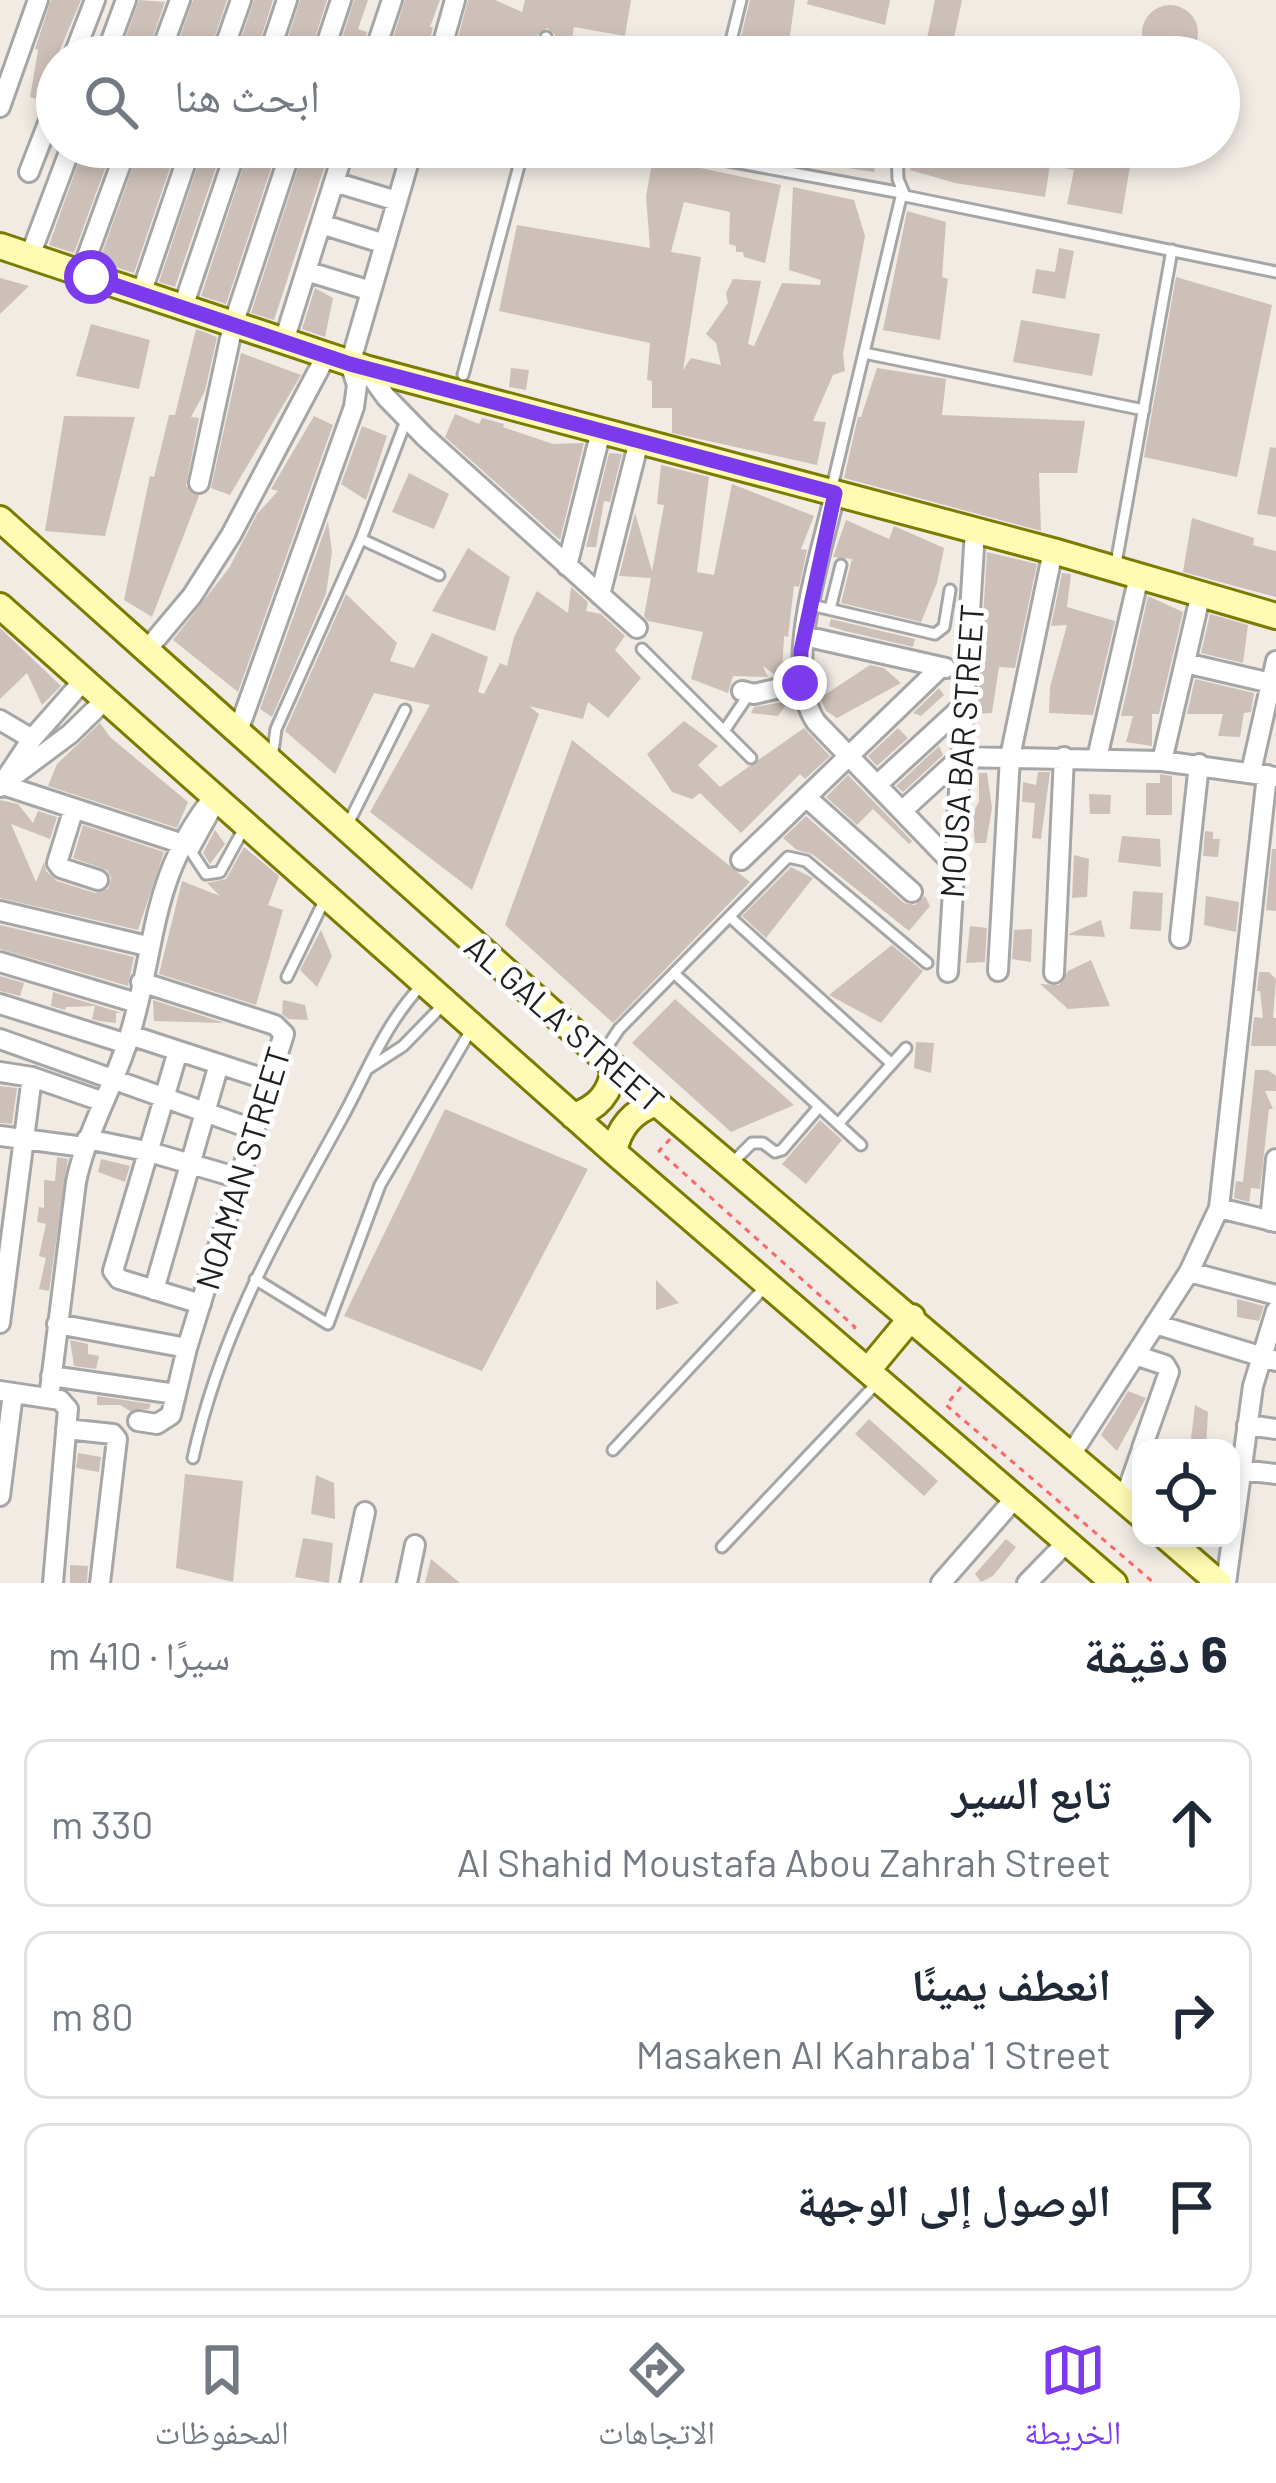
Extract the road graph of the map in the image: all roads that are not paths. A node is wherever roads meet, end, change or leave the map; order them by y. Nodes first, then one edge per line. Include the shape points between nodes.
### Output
1 (38, 0) edge
2 (95, 0) edge
3 (126, 0) edge
4 (180, 0) edge
5 (241, 0) edge
6 (287, 0) edge
7 (341, 0) edge
8 (392, 0) edge
9 (455, 0) edge
10 (741, 0) edge
11 (82, 36) edge
12 (113, 36) edge
13 (167, 36) edge
14 (228, 36) edge
15 (275, 36) edge
16 (329, 36) edge
17 (381, 36) edge
18 (445, 36) edge
19 (732, 36) edge
20 (0, 107) edge
21 (36, 154) edge
22 (63, 168) edge
23 (119, 168) edge
24 (184, 168) edge
25 (230, 168) edge
26 (285, 168) edge
27 (338, 168) edge
28 (407, 168) edge
29 (518, 168) edge
30 (764, 168) edge
31 (899, 168) edge
32 (29, 172) dead end
33 (334, 182) junction
34 (902, 194) junction
35 (397, 201) junction
36 (321, 224) junction
37 (385, 244) junction
38 (0, 246) edge
39 (1172, 250) junction
40 (30, 256) junction
41 (306, 271) junction
42 (1276, 272) edge
43 (80, 273) junction
44 (371, 291) junction
45 (141, 293) junction
46 (183, 307) junction
47 (233, 325) junction
48 (284, 341) junction
49 (864, 353) junction
50 (347, 362) junction
51 (463, 375) dead end
52 (1144, 410) junction
53 (407, 418) junction
54 (601, 431) junction
55 (639, 441) junction
56 (199, 483) dead end
57 (833, 493) junction
58 (0, 519) edge
59 (975, 530) junction
60 (361, 539) junction
61 (1053, 551) junction
62 (841, 565) dead end
63 (567, 566) junction
64 (1127, 572) junction
65 (439, 574) dead end
66 (950, 590) dead end
67 (1201, 593) junction
68 (600, 595) junction
69 (0, 606) edge
70 (821, 607) junction
71 (1276, 616) edge
72 (637, 628) dead end
73 (804, 636) junction
74 (642, 649) dead end
75 (145, 652) junction
76 (1276, 661) edge
77 (1185, 663) junction
78 (941, 667) junction
79 (965, 673) junction
80 (83, 681) junction
81 (800, 683) junction
82 (1271, 683) junction
83 (746, 693) joint
84 (104, 700) junction
85 (964, 704) junction
86 (405, 710) dead end
87 (0, 720) edge
88 (724, 731) junction
89 (237, 734) junction
90 (32, 740) junction
91 (849, 756) junction
92 (961, 757) junction
93 (751, 758) dead end
94 (1010, 758) junction
95 (1064, 758) junction
96 (1097, 758) junction
97 (1162, 761) junction
98 (272, 764) junction
99 (1198, 764) junction
100 (1264, 774) edge
101 (2, 784) edge
102 (877, 785) junction
103 (219, 797) junction
104 (806, 797) junction
105 (74, 808) junction
106 (902, 811) junction
107 (247, 823) junction
108 (345, 829) junction
109 (180, 843) junction
110 (741, 860) dead end
111 (953, 864) junction
112 (98, 880) dead end
113 (912, 892) dead end
114 (328, 895) junction
115 (0, 911) edge
116 (730, 916) junction
117 (1180, 938) dead end
118 (148, 946) junction
119 (0, 962) edge
120 (928, 963) dead end
121 (998, 971) dead end
122 (948, 972) dead end
123 (1054, 974) dead end
124 (676, 976) junction
125 (287, 977) dead end
126 (140, 982) junction
127 (425, 982) junction
128 (446, 1001) junction
129 (137, 1003) junction
130 (0, 1004) edge
131 (473, 1026) junction
132 (0, 1039) edge
133 (128, 1039) junction
134 (906, 1048) dead end
135 (178, 1051) junction
136 (608, 1062) junction
137 (219, 1064) junction
138 (892, 1064) junction
139 (369, 1068) junction
140 (0, 1072) edge
141 (32, 1077) junction
142 (110, 1079) junction
143 (271, 1081) junction
144 (163, 1097) junction
145 (101, 1102) junction
146 (656, 1102) junction
147 (819, 1107) junction
148 (204, 1112) junction
149 (573, 1116) junction
150 (838, 1124) junction
151 (255, 1130) junction
152 (0, 1136) edge
153 (25, 1140) junction
154 (86, 1143) junction
155 (860, 1145) dead end
156 (146, 1151) junction
157 (614, 1152) junction
158 (1276, 1159) edge
159 (191, 1163) junction
160 (730, 1165) junction
161 (239, 1178) junction
162 (1219, 1208) junction
163 (1273, 1222) edge
164 (1189, 1272) junction
165 (255, 1279) junction
166 (766, 1285) junction
167 (154, 1290) junction
168 (1276, 1295) edge
169 (201, 1304) junction
170 (1276, 1311) edge
171 (912, 1318) junction
172 (0, 1323) edge
173 (57, 1324) junction
174 (1155, 1324) junction
175 (187, 1348) junction
176 (1135, 1355) junction
177 (1268, 1359) edge
178 (874, 1375) junction
179 (51, 1376) junction
180 (6, 1392) edge
181 (176, 1394) junction
182 (54, 1399) junction
183 (138, 1421) dead end
184 (1247, 1425) junction
185 (65, 1429) junction
186 (1276, 1429) edge
187 (1146, 1439) edge
188 (614, 1450) dead end
189 (1070, 1456) junction
190 (193, 1458) dead end
191 (1241, 1470) junction
192 (1276, 1474) edge
193 (0, 1496) edge
194 (1017, 1496) junction
195 (1132, 1508) edge
196 (365, 1512) dead end
197 (1068, 1541) junction
198 (415, 1545) dead end
199 (722, 1547) dead end
200 (1178, 1547) edge
201 (52, 1583) edge
202 (100, 1583) edge
203 (350, 1583) edge
204 (407, 1583) edge
205 (941, 1583) edge
206 (1027, 1583) edge
207 (1114, 1583) edge
208 (1223, 1583) edge

1 - 20 street
2 - 11 street
3 - 12 street
4 - 13 street
5 - 14 street
6 - 15 street
7 - 16 street
8 - 17 street
9 - 18 street
10 - 19 lane
21 - 32 street
22 - 40 street
23 - 43 street
24 - 45 street
25 - 46 street
26 - 47 street
27 - 33 street
28 - 35 street
29 - 51 lane
30 - 34 lane
31 - 34 lane
33 - 35 street
33 - 36 street
34 - 39 lane
34 - 49 lane
35 - 37 street
36 - 37 street
36 - 41 street
37 - 44 street
38 - 40 main road
39 - 42 lane
39 - 52 lane
40 - 43 main road
41 - 44 street
41 - 48 street
43 - 45 main road
44 - 50 street
45 - 46 main road
46 - 47 main road
47 - 48 main road
47 - 56 street
48 - 50 main road
49 - 52 lane
49 - 57 lane
50 - 53 street
50 - 54 main road
50 - 75 street via 192,596
50 - 89 street via 357,385 354,407
52 - 64 lane
53 - 60 lane
53 - 63 street
54 - 55 main road
54 - 63 street
55 - 57 main road
55 - 68 street
57 - 59 main road
57 - 70 street
58 - 75 main road, AL GALA' STREET
59 - 61 main road
59 - 79 street, MOUSA BAR STREET
60 - 65 lane
60 - 98 lane via 276,729
61 - 64 main road
61 - 94 street
62 - 70 lane
63 - 68 street
64 - 67 main road
64 - 96 street
66 - 70 lane via 944,628 935,634
67 - 71 main road
67 - 77 street
68 - 72 street
69 - 80 main road, AL GALA' STREET
70 - 73 street
73 - 78 street
73 - 81 street
74 - 88 lane
75 - 89 main road, AL GALA' STREET
76 - 82 street
77 - 82 street
77 - 97 street
78 - 79 street
78 - 91 street
79 - 85 street, MOUSA BAR STREET
80 - 84 main road, AL GALA' STREET
80 - 90 street
81 - 83 street
81 - 91 street via 808,710
82 - 100 street
83 - 88 lane
84 - 101 street
84 - 103 main road, AL GALA' STREET
85 - 92 street, MOUSA BAR STREET
85 - 102 street
86 - 108 lane
87 - 90 street
88 - 93 lane
89 - 98 main road, AL GALA' STREET
90 - 101 street
91 - 102 street
91 - 104 street
92 - 94 street
92 - 106 street
92 - 111 street, MOUSA BAR STREET
94 - 95 street
94 - 121 street
95 - 96 street
95 - 123 street
96 - 97 street
97 - 99 street
98 - 108 main road, AL GALA' STREET
99 - 100 street
99 - 117 street
100 - 162 street
101 - 105 street
102 - 106 street
103 - 107 main road, AL GALA' STREET
103 - 107 lane via 194,848 206,874 220,872
103 - 109 street
104 - 110 street
104 - 113 street
105 - 109 street
105 - 112 street via 57,863
106 - 111 street
107 - 114 main road, AL GALA' STREET
108 - 136 main road, AL GALA' STREET
109 - 118 street
111 - 122 street, MOUSA BAR STREET
114 - 125 lane
114 - 127 main road, AL GALA' STREET
115 - 118 street
116 - 120 lane via 782,860 801,857
116 - 124 lane
116 - 138 lane
118 - 126 street
119 - 129 street
124 - 136 lane via 620,1029
124 - 147 lane
126 - 129 street
126 - 143 street, NOAMAN STREET via 281,1028
127 - 128 main road, AL GALA' STREET
127 - 139 lane via 385,1030
128 - 131 main road, AL GALA' STREET
128 - 139 lane
129 - 133 street
130 - 133 street
131 - 149 main road, AL GALA' STREET
131 - 165 lane via 380,1185 328,1324
132 - 142 street
133 - 135 street
133 - 142 street
134 - 138 lane
135 - 137 street
135 - 144 street
136 - 146 main road, AL GALA' STREET
136 - 149 main road via 607,1094
137 - 143 street
137 - 148 street
138 - 150 lane
139 - 165 lane
140 - 141 street
141 - 145 street
141 - 153 street
142 - 144 street
142 - 145 street
143 - 151 street, NOAMAN STREET
144 - 148 street
144 - 156 street
145 - 154 street
146 - 157 main road via 632,1116
146 - 160 main road, AL GALA' STREET
147 - 150 lane
147 - 160 lane via 782,1150 752,1143
148 - 151 street
148 - 159 street
149 - 157 main road, AL GALA' STREET
150 - 155 lane
151 - 161 street, NOAMAN STREET
152 - 153 street
153 - 154 street
153 - 172 street
154 - 156 street
154 - 173 street
156 - 159 street
156 - 167 street via 113,1266 119,1280
157 - 166 main road, AL GALA' STREET
158 - 163 street
159 - 161 street
159 - 167 street
160 - 171 main road, AL GALA' STREET
161 - 169 street, NOAMAN STREET
162 - 163 street
162 - 164 street
164 - 168 street
164 - 174 street
165 - 190 lane via 221,1357
166 - 178 main road, AL GALA' STREET
166 - 188 lane
167 - 169 street
169 - 175 street, NOAMAN STREET
170 - 177 street
171 - 178 main road
171 - 189 main road, AL GALA' STREET
173 - 175 street
173 - 179 street
174 - 176 street
174 - 177 street
175 - 181 street, NOAMAN STREET
176 - 187 street via 1169,1372
176 - 189 street
177 - 184 street
178 - 194 main road, AL GALA' STREET
178 - 199 lane
179 - 181 street
179 - 182 street
180 - 182 street
180 - 193 street
181 - 183 street via 165,1421
182 - 185 street via 68,1409
184 - 186 street
184 - 191 street
185 - 201 street
185 - 202 street via 117,1439
189 - 195 main road, AL GALA' STREET
191 - 192 street
191 - 208 street
194 - 197 main road, AL GALA' STREET
194 - 205 street
196 - 203 street
197 - 206 street
197 - 207 main road, AL GALA' STREET
198 - 204 street
200 - 208 main road

